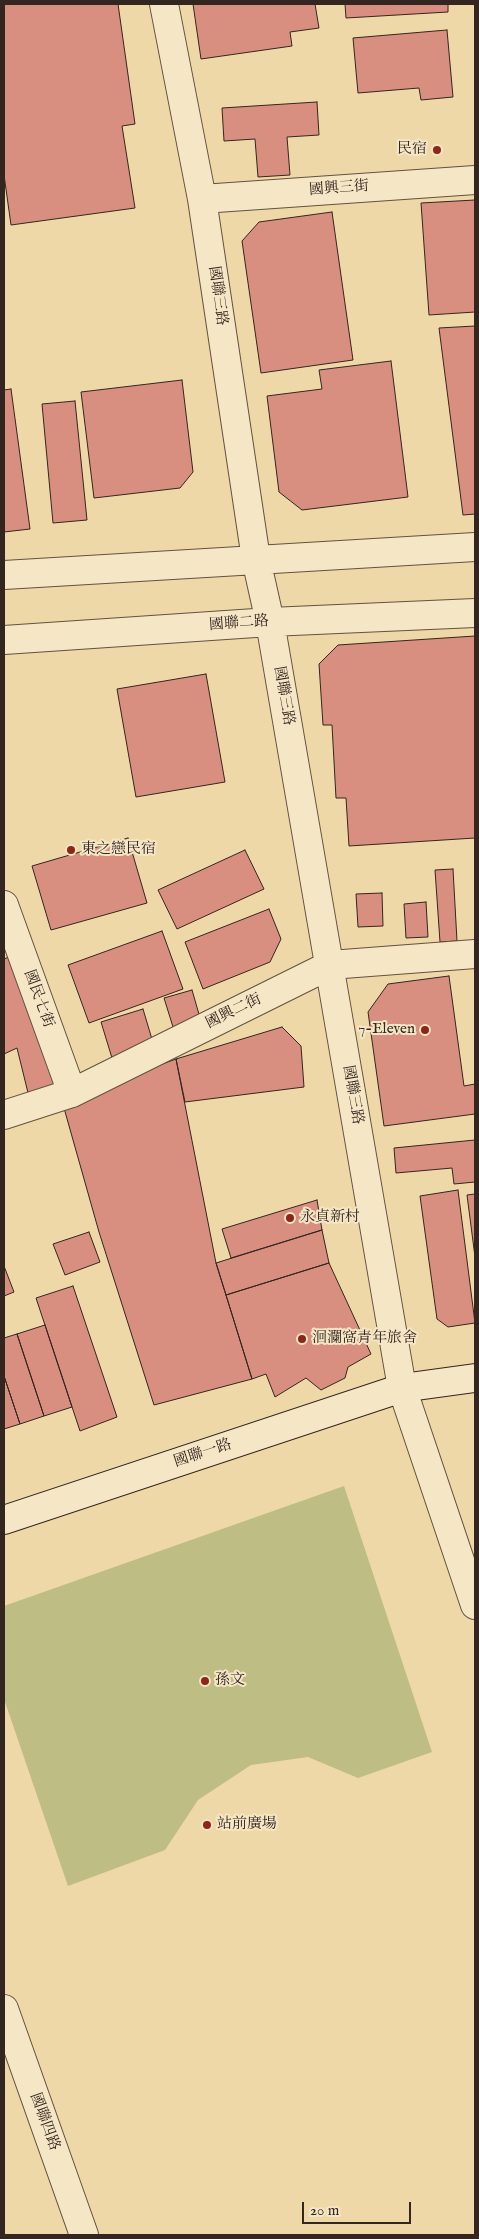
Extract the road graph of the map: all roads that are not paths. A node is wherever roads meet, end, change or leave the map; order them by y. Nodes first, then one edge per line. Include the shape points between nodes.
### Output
1 (164, 4) edge
2 (475, 180) edge
3 (202, 199) junction
4 (475, 548) edge
5 (256, 559) junction
6 (4, 575) edge
7 (475, 613) edge
8 (270, 622) junction
9 (4, 640) edge
10 (4, 905) edge
11 (475, 954) edge
12 (330, 964) junction
13 (72, 1093) junction
14 (4, 1115) edge
15 (475, 1378) edge
16 (402, 1388) junction
17 (4, 1520) edge
18 (475, 1605) edge
19 (4, 2009) edge
20 (84, 2235) edge

1 - 3 street, 國聯三路
2 - 3 street, 國興三街
3 - 5 street, 國聯三路
4 - 5 street
5 - 6 street
5 - 8 street, 國聯三路
7 - 8 street, 國聯二路
8 - 9 street, 國聯二路
8 - 12 street, 國聯三路
10 - 13 street, 國民七街
11 - 12 street, 國興二街
12 - 13 street, 國興二街
12 - 16 street, 國聯三路
13 - 14 street, 國興二街
15 - 16 street, 國聯一路
16 - 17 street, 國聯一路
16 - 18 street
19 - 20 street, 國聯四路

